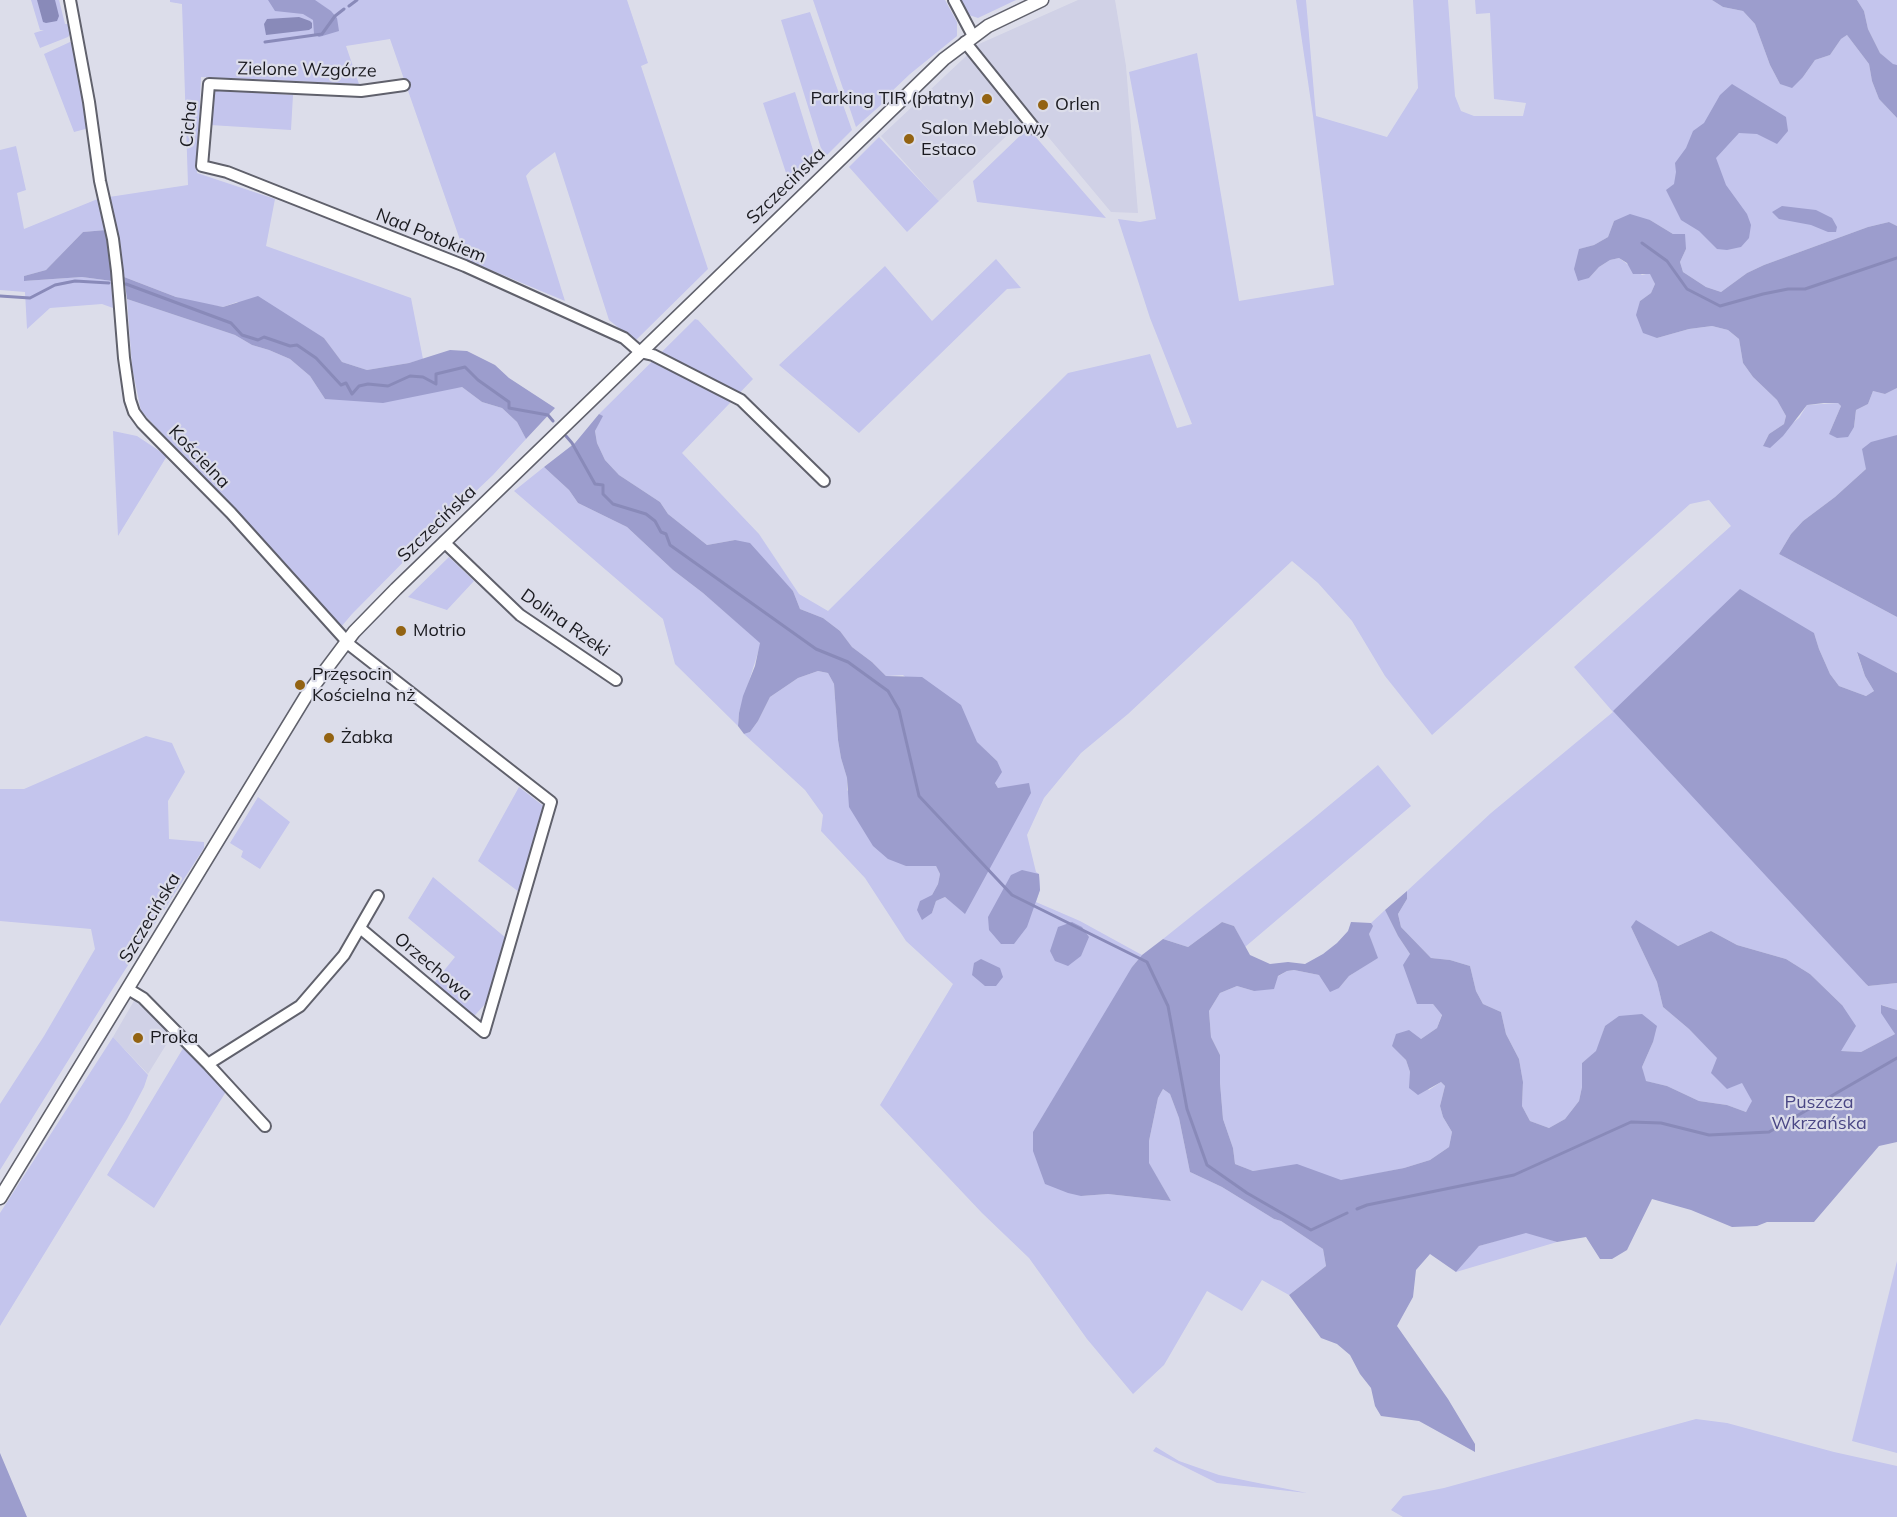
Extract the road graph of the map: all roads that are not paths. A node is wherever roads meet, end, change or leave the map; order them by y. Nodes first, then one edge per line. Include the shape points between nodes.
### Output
1 (70, 0) edge
2 (954, 0) edge
3 (1042, 0) edge
4 (969, 39) junction
5 (209, 84) joint
6 (404, 85) dead end
7 (1035, 129) dead end
8 (202, 166) joint
9 (640, 352) junction
10 (824, 481) dead end
11 (444, 542) junction
12 (346, 642) junction
13 (616, 680) dead end
14 (378, 896) dead end
15 (360, 928) junction
16 (128, 989) junction
17 (484, 1032) joint
18 (208, 1064) junction
19 (265, 1126) dead end
20 (0, 1198) edge

1 - 12 street, Kościelna via 113,239 124,358 134,412
2 - 4 street
3 - 4 street, Szczecińska
4 - 7 street
4 - 9 street, Szczecińska
5 - 6 street, Zielone Wzgórze via 361,91
5 - 8 street, Cicha
8 - 9 street, Nad Potokiem via 227,172 465,266 624,338
9 - 10 street, Nad Potokiem via 741,400
9 - 11 street, Szczecińska
11 - 12 street, Szczecińska
11 - 13 street, Dolina Rzeki via 520,615
12 - 16 street, Szczecińska via 303,702
12 - 17 street, Kościelna via 551,802
14 - 15 street
15 - 17 street, Orzechowa
15 - 18 street via 344,955 300,1006
16 - 18 street via 143,998
16 - 20 street, Szczecińska
18 - 19 street

